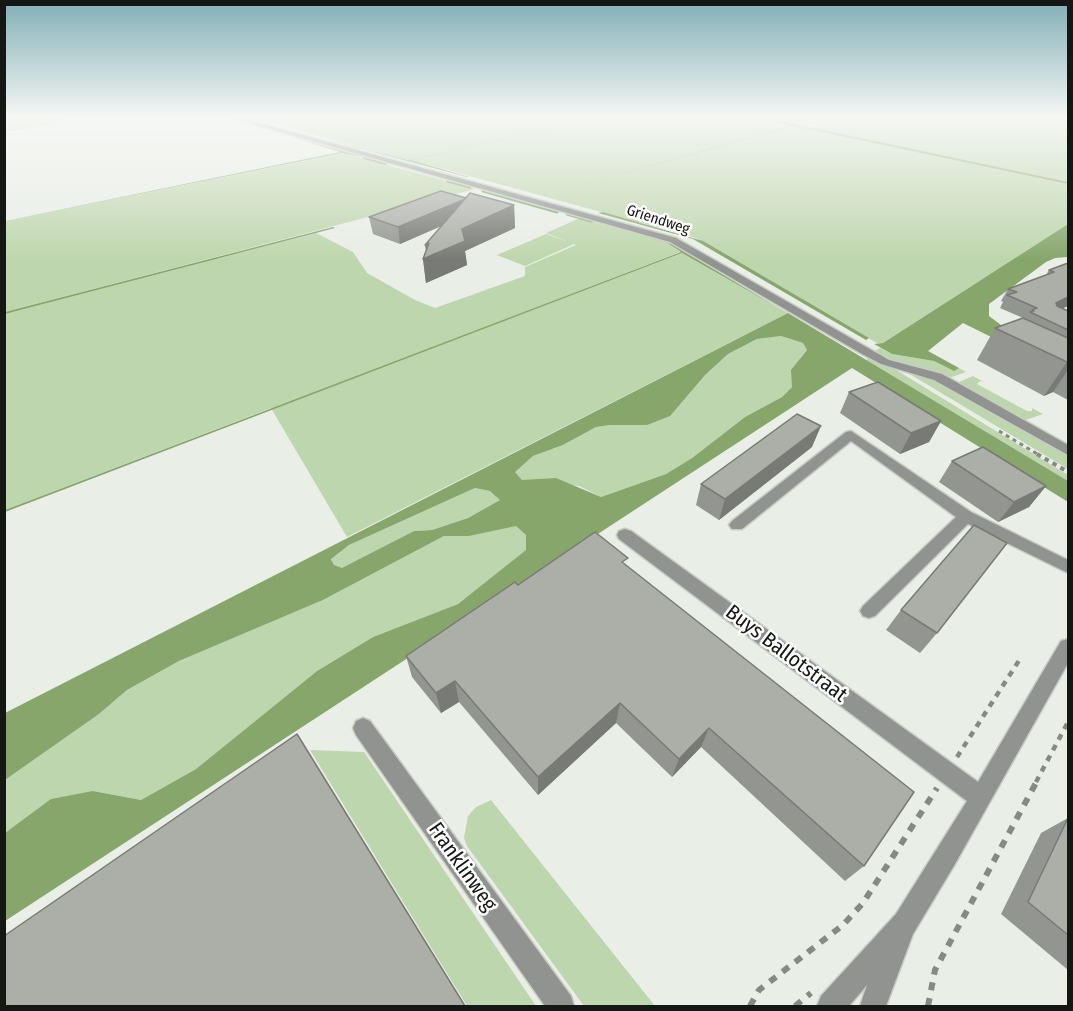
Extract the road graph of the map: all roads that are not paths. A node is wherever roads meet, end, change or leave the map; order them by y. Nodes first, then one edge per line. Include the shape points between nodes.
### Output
1 (404, 165) edge
2 (1068, 451) edge
3 (966, 516) junction
4 (737, 525) dead end
5 (625, 535) dead end
6 (1068, 567) edge
7 (869, 611) dead end
8 (1068, 647) edge
9 (363, 728) dead end
10 (981, 798) junction
11 (905, 923) junction
12 (561, 1006) edge
13 (831, 1006) edge
14 (873, 1006) edge

1 - 2 street, Griendweg via 673,240 866,352 885,362 938,377
3 - 4 street via 851,435
3 - 6 street
3 - 7 street
5 - 10 street, Buys Ballotstraat
8 - 10 street
9 - 12 street, Franklinweg
10 - 11 street
11 - 13 street
11 - 14 street

